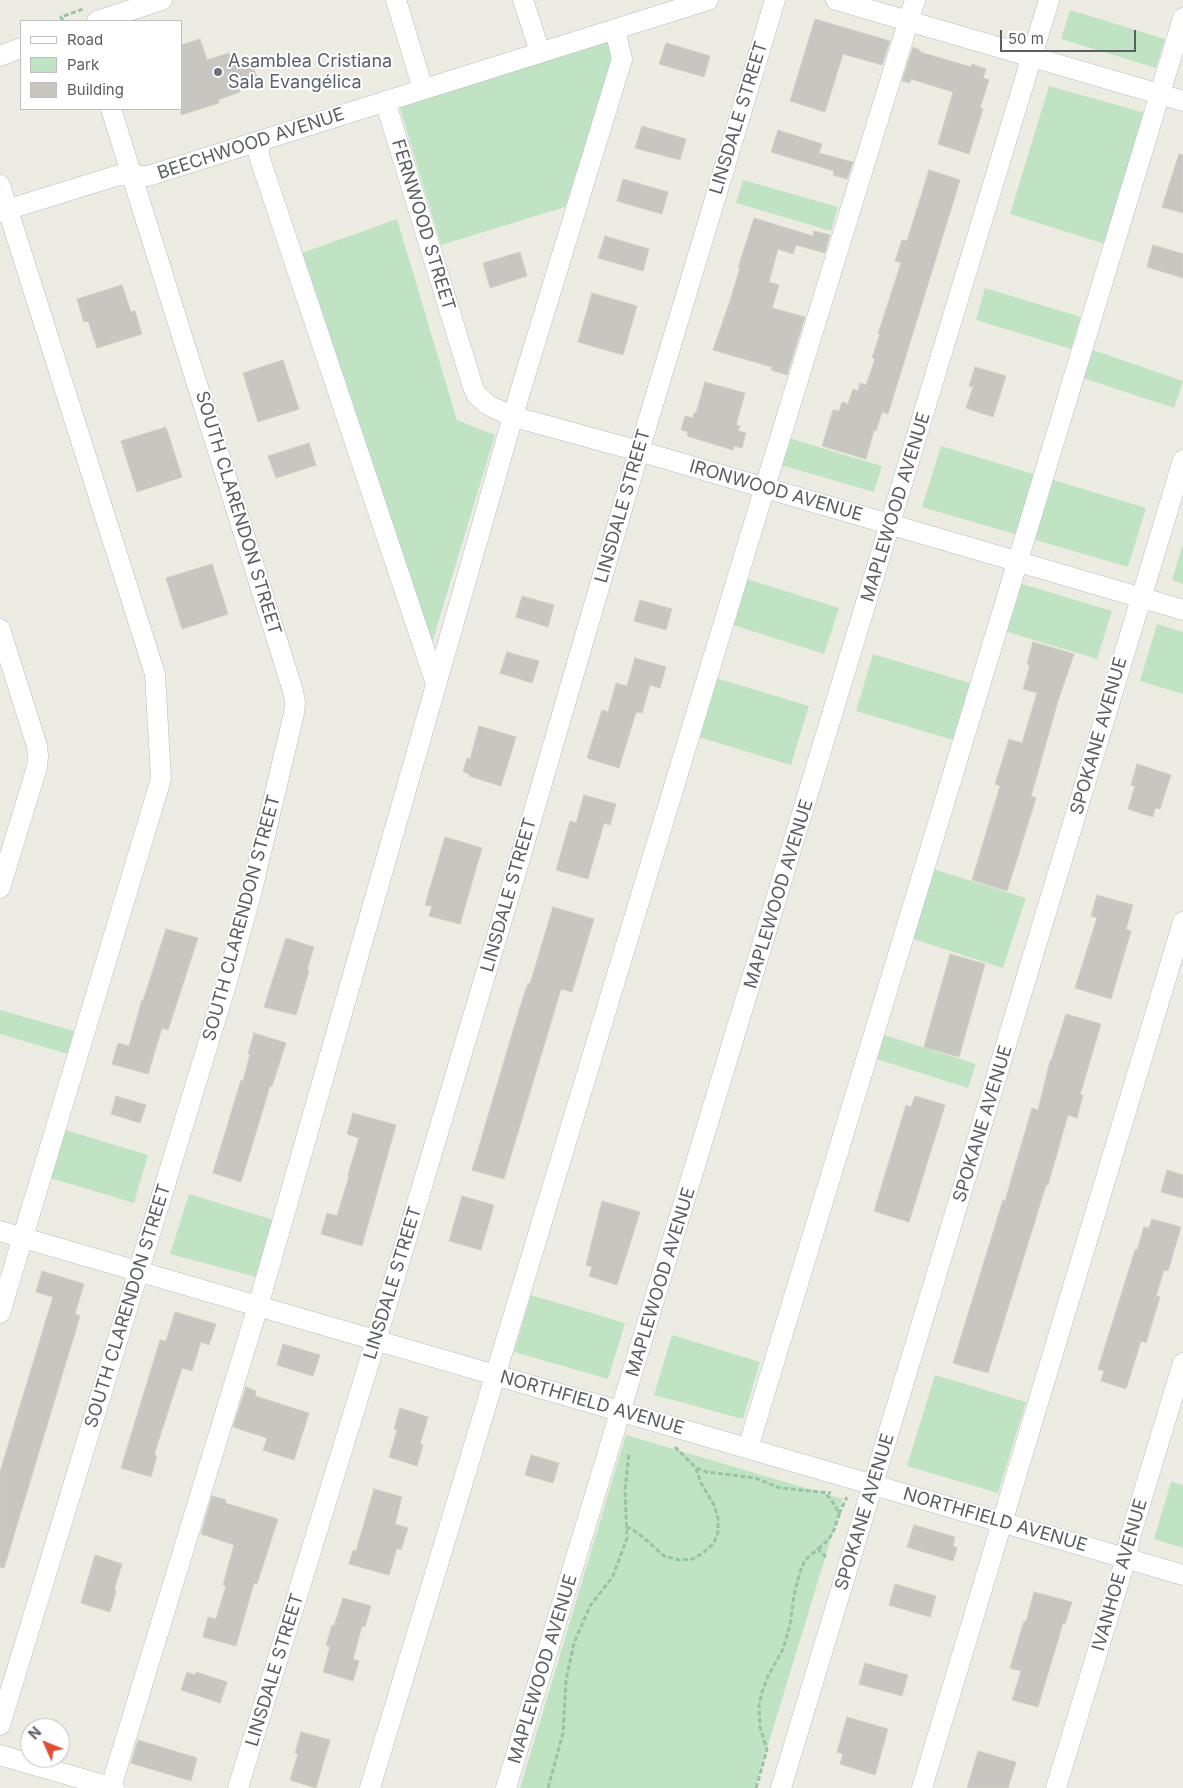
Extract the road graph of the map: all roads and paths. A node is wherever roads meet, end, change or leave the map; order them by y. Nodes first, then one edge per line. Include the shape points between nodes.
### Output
1 (162, 0) edge
2 (396, 0) edge
3 (523, 0) edge
4 (708, 0) edge
5 (775, 0) edge
6 (836, 0) edge
7 (915, 0) edge
8 (1049, 0) edge
9 (654, 8) edge
10 (77, 11) dead end
11 (1183, 18) edge
12 (62, 19) edge
13 (101, 20) edge
14 (909, 21) junction
15 (616, 29) junction
16 (20, 48) edge
17 (540, 52) junction
18 (0, 56) edge
19 (1032, 58) junction
20 (424, 89) junction
21 (1160, 95) junction
22 (385, 101) junction
23 (1183, 101) edge
24 (111, 110) edge
25 (259, 141) junction
26 (133, 176) junction
27 (0, 185) edge
28 (4, 211) edge
29 (461, 349) joint
30 (513, 417) junction
31 (639, 451) junction
32 (1183, 460) edge
33 (765, 488) junction
34 (891, 524) junction
35 (1018, 561) junction
36 (1141, 598) junction
37 (1183, 610) edge
38 (0, 629) edge
39 (436, 684) junction
40 (0, 888) edge
41 (1183, 922) edge
42 (0, 1231) edge
43 (24, 1238) junction
44 (139, 1271) junction
45 (258, 1306) junction
46 (0, 1313) edge
47 (376, 1340) junction
48 (1183, 1363) edge
49 (496, 1375) junction
50 (621, 1412) junction
51 (672, 1444) dead end
52 (748, 1448) junction
53 (629, 1452) dead end
54 (696, 1468) junction
55 (873, 1485) junction
56 (825, 1493) junction
57 (847, 1497) junction
58 (856, 1500) dead end
59 (839, 1515) junction
60 (1002, 1522) junction
61 (626, 1528) junction
62 (818, 1549) junction
63 (826, 1557) dead end
64 (1126, 1558) junction
65 (1183, 1575) edge
66 (0, 1725) edge
67 (0, 1755) edge
68 (113, 1788) edge
69 (238, 1788) edge
70 (370, 1788) edge
71 (506, 1788) edge
72 (548, 1788) edge
73 (756, 1788) edge
74 (781, 1788) edge
75 (922, 1788) edge
76 (1056, 1788) edge

1 - 13 street
2 - 20 street
3 - 17 street
4 - 9 street
5 - 31 street, LINSDALE STREET
6 - 14 street
7 - 14 street
8 - 19 street, MAPLEWOOD AVENUE
9 - 15 street
10 - 12 path
11 - 21 street
14 - 19 street
14 - 33 street
15 - 17 street
15 - 30 street via 622,59
16 - 18 street
17 - 20 street
19 - 21 street
19 - 34 street, MAPLEWOOD AVENUE
20 - 22 street, BEECHWOOD AVENUE
21 - 23 street
21 - 35 street
22 - 25 street, BEECHWOOD AVENUE
22 - 29 street, FERNWOOD STREET
24 - 26 street, SOUTH CLARENDON STREET
25 - 26 street, BEECHWOOD AVENUE via 148,176
25 - 39 street via 259,156
26 - 28 street, BEECHWOOD AVENUE via 120,175
26 - 44 street, SOUTH CLARENDON STREET via 295,702 252,890 226,985
27 - 28 street
28 - 43 street via 156,674 161,779
29 - 30 street, IRONWOOD AVENUE via 477,395 488,405
30 - 31 street, IRONWOOD AVENUE
30 - 39 street
31 - 33 street, IRONWOOD AVENUE
31 - 47 street, LINSDALE STREET
32 - 36 street, SPOKANE AVENUE
33 - 34 street, IRONWOOD AVENUE
33 - 49 street
34 - 35 street, IRONWOOD AVENUE
34 - 50 street, MAPLEWOOD AVENUE
35 - 36 street, IRONWOOD AVENUE
35 - 52 street
36 - 37 street, IRONWOOD AVENUE
36 - 55 street, SPOKANE AVENUE
38 - 40 street via 38,756
39 - 45 street
41 - 60 street
42 - 43 street, NORTHFIELD AVENUE
43 - 44 street, NORTHFIELD AVENUE
43 - 46 street
44 - 45 street, NORTHFIELD AVENUE
44 - 66 street, SOUTH CLARENDON STREET
45 - 47 street, NORTHFIELD AVENUE
45 - 68 street
47 - 49 street, NORTHFIELD AVENUE
47 - 69 street, LINSDALE STREET
48 - 64 street, IVANHOE AVENUE
49 - 50 street, NORTHFIELD AVENUE
49 - 70 street
50 - 52 street, NORTHFIELD AVENUE
50 - 71 street, MAPLEWOOD AVENUE
51 - 54 path
52 - 55 street, NORTHFIELD AVENUE
53 - 61 path
54 - 56 path via 716,1474 755,1478 780,1488
54 - 61 path via 718,1518 714,1543 703,1554 679,1560 664,1556 643,1537
55 - 60 street, NORTHFIELD AVENUE
55 - 74 street, SPOKANE AVENUE
56 - 57 path
56 - 59 path
57 - 58 path
57 - 59 path
59 - 62 path via 834,1530
60 - 64 street, NORTHFIELD AVENUE
60 - 75 street
61 - 72 path via 626,1538 613,1576 590,1606 574,1642 566,1680 563,1733
62 - 63 path
62 - 73 path via 805,1560 800,1572 783,1649 762,1692 760,1728 767,1750
64 - 65 street, NORTHFIELD AVENUE
64 - 76 street, IVANHOE AVENUE
67 - 68 street

